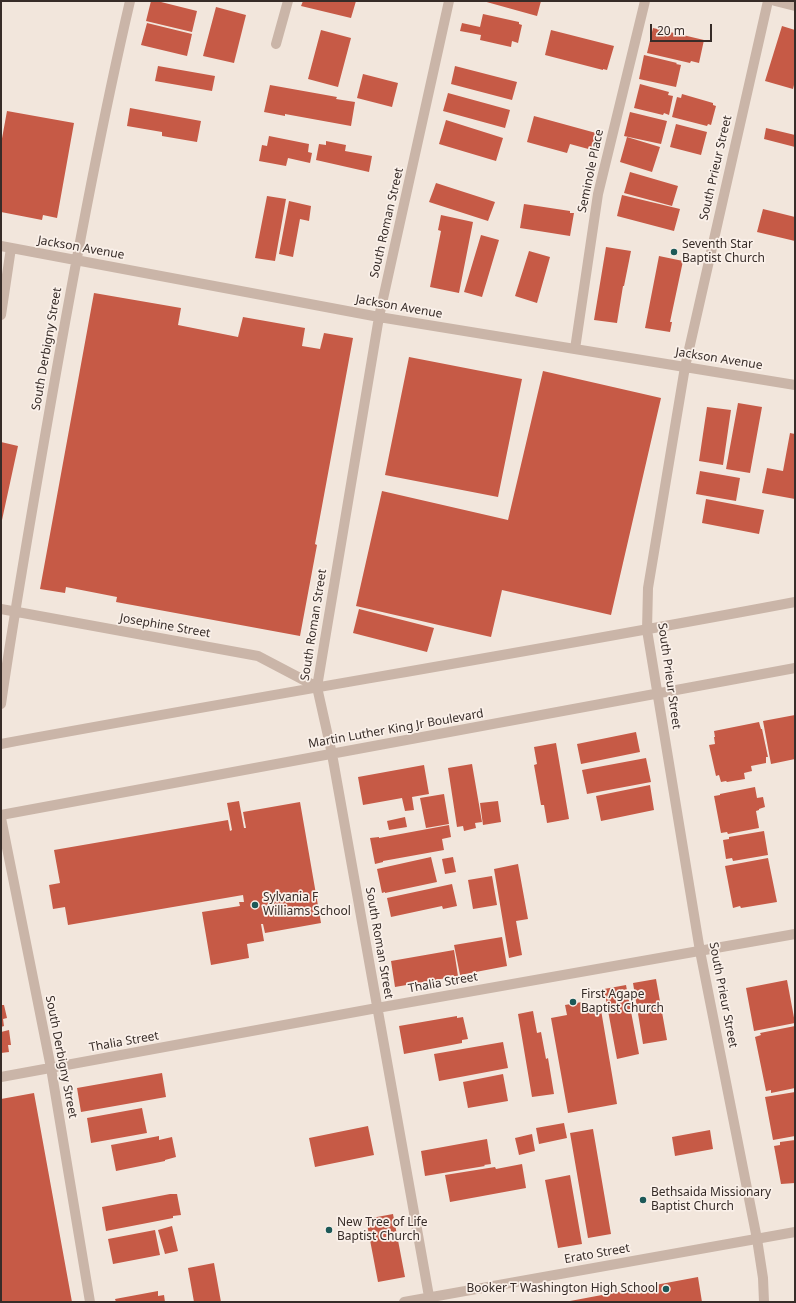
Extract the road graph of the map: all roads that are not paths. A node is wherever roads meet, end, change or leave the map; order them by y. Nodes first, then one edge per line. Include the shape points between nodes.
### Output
1 (130, 1) edge
2 (288, 1) edge
3 (449, 1) edge
4 (645, 1) edge
5 (768, 1) edge
6 (775, 1) edge
7 (795, 6) edge
8 (276, 44) dead end
9 (6, 247) edge
10 (76, 260) junction
11 (1, 315) edge
12 (379, 317) junction
13 (575, 349) junction
14 (685, 367) junction
15 (795, 385) edge
16 (795, 602) edge
17 (1, 609) edge
18 (15, 611) junction
19 (647, 630) junction
20 (795, 668) edge
21 (317, 687) junction
22 (657, 694) junction
23 (1, 704) edge
24 (1, 744) edge
25 (332, 754) junction
26 (1, 815) edge
27 (1, 818) edge
28 (795, 934) edge
29 (700, 950) junction
30 (377, 1008) junction
31 (51, 1068) junction
32 (1, 1077) edge
33 (795, 1232) edge
34 (757, 1239) junction
35 (429, 1300) edge
36 (90, 1302) edge
37 (404, 1302) edge
38 (764, 1302) edge

1 - 10 street, South Derbigny Street
2 - 8 street
3 - 12 street, South Roman Street
4 - 13 street, Seminole Place via 598,194
5 - 14 street, South Prieur Street
6 - 7 street
9 - 10 street, Jackson Avenue
9 - 11 street
10 - 12 street, Jackson Avenue
10 - 18 street, South Derbigny Street
12 - 13 street, Jackson Avenue
12 - 21 street, South Roman Street
13 - 14 street, Jackson Avenue
14 - 15 street, Jackson Avenue
14 - 19 street, South Prieur Street via 648,588
16 - 19 street
17 - 18 street, Josephine Street
18 - 21 street, Josephine Street via 258,656
18 - 23 street, South Derbigny Street
19 - 21 street
19 - 22 street, South Prieur Street
20 - 22 street, Martin Luther King Jr Boulevard
21 - 24 street
21 - 25 street, South Roman Street
22 - 25 street, Martin Luther King Jr Boulevard
22 - 29 street, South Prieur Street
25 - 26 street, Martin Luther King Jr Boulevard
25 - 30 street, South Roman Street
27 - 31 street, South Derbigny Street
28 - 29 street, Thalia Street
29 - 30 street, Thalia Street
29 - 34 street, South Prieur Street
30 - 31 street, Thalia Street
30 - 35 street, South Roman Street
31 - 32 street, Thalia Street
31 - 36 street, South Derbigny Street
33 - 34 street, Erato Street
34 - 35 street, Erato Street
34 - 38 street, South Prieur Street
35 - 37 street, Erato Street

